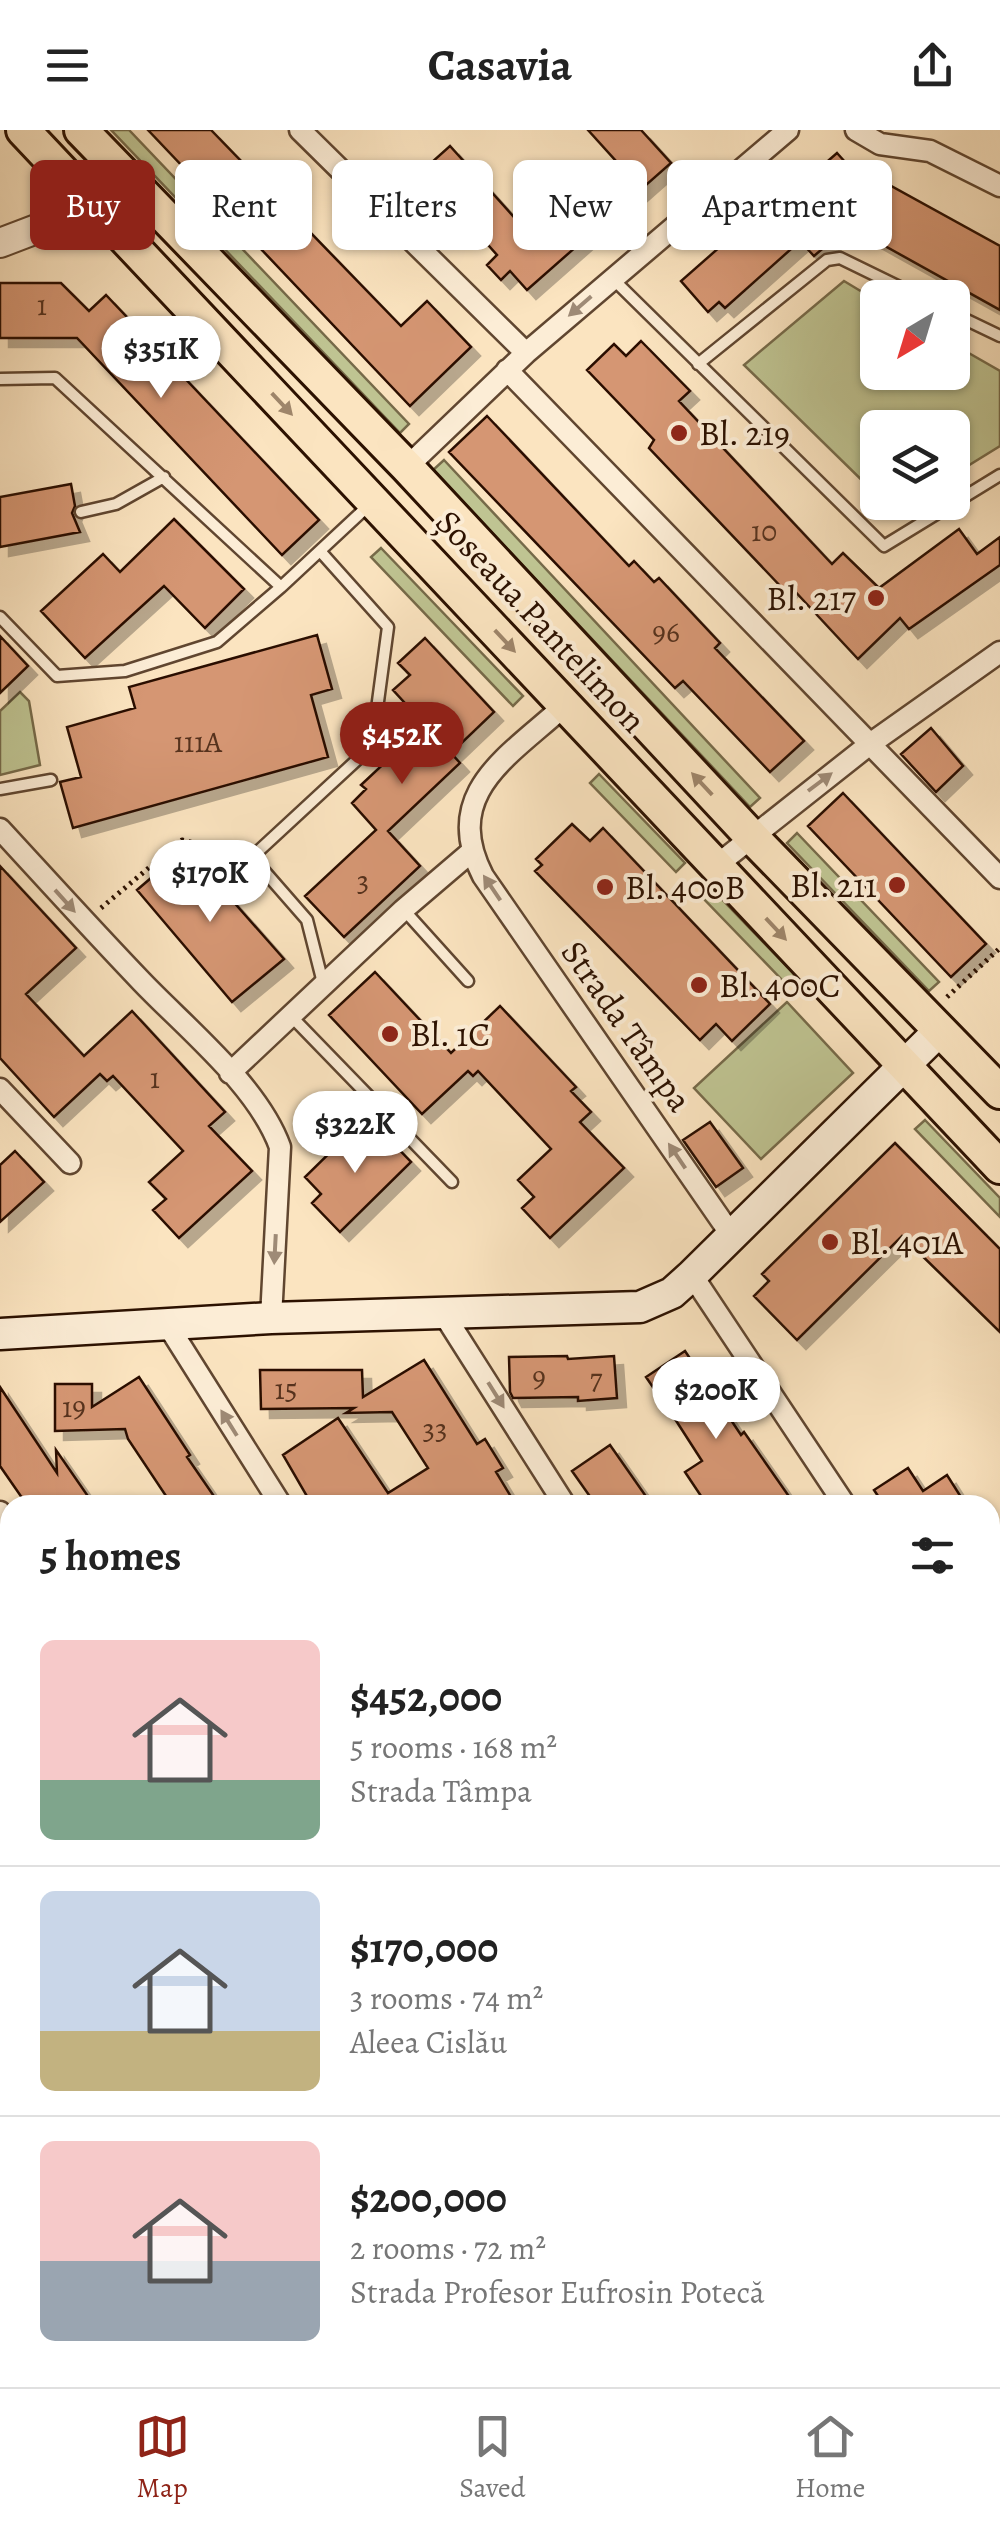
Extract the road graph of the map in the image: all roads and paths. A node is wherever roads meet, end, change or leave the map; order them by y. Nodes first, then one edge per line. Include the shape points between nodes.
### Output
1 (23, 130) edge
2 (81, 130) edge
3 (300, 130) edge
4 (788, 130) edge
5 (856, 130) edge
6 (52, 160) edge
7 (109, 160) edge
8 (1000, 186) edge
9 (155, 207) edge
10 (30, 232) edge
11 (0, 244) edge
12 (138, 250) edge
13 (612, 278) junction
14 (885, 280) edge
15 (970, 321) edge
16 (1000, 336) edge
17 (526, 353) junction
18 (698, 364) junction
19 (508, 370) junction
20 (0, 379) edge
21 (407, 467) junction
22 (1000, 476) edge
23 (164, 477) junction
24 (374, 501) junction
25 (80, 512) dead end
26 (320, 550) junction
27 (281, 587) junction
28 (0, 616) edge
29 (1000, 652) edge
30 (565, 705) junction
31 (870, 744) junction
32 (51, 780) dead end
33 (0, 790) edge
34 (0, 829) edge
35 (750, 835) junction
36 (471, 852) junction
37 (252, 856) junction
38 (995, 864) edge
39 (717, 865) junction
40 (403, 910) junction
41 (85, 922) junction
42 (1000, 948) edge
43 (468, 981) dead end
44 (322, 984) junction
45 (290, 1016) junction
46 (932, 1025) junction
47 (904, 1065) junction
48 (230, 1073) junction
49 (0, 1089) edge
50 (1000, 1092) edge
51 (70, 1163) dead end
52 (1000, 1167) edge
53 (452, 1182) dead end
54 (732, 1236) junction
55 (692, 1275) junction
56 (443, 1312) junction
57 (272, 1318) junction
58 (167, 1324) junction
59 (0, 1334) edge
60 (275, 1495) edge
61 (559, 1495) edge
62 (838, 1495) edge

1 - 6 main road, Șoseaua Pantelimon
2 - 7 main road, Șoseaua Pantelimon
3 - 17 street
4 - 13 street
5 - 8 street via 880,144 930,151
9 - 21 main road, Șoseaua Pantelimon
10 - 11 street
12 -> 24 main road, Șoseaua Pantelimon
13 -> 17 street
13 - 18 lane
14 - 18 lane via 840,258 827,260
15 - 16 lane
17 - 19 street
18 - 22 lane via 884,546
19 - 21 street
19 - 31 street
20 - 23 lane via 55,378
35 -> 21 main road, Șoseaua Pantelimon
23 - 25 lane via 116,504
23 - 27 lane
24 - 26 lane
24 -> 30 main road, Șoseaua Pantelimon
26 - 27 lane
26 - 37 lane via 388,626 372,746
27 - 28 lane via 217,642 126,671 57,676
29 - 31 street
30 - 36 street via 483,781 469,810
30 - 39 main road, Șoseaua Pantelimon
35 -> 31 street
31 - 38 street
32 - 33 lane
34 -> 41 street
35 - 39 street
35 - 46 main road, Șoseaua Pantelimon
36 - 40 street
54 -> 36 street, Strada Tâmpa
37 - 41 path via 182,840
37 - 44 lane via 307,920
39 -> 47 main road, Șoseaua Pantelimon
40 - 43 lane
40 - 44 street
41 - 48 street
42 - 46 path
44 - 45 street
45 - 48 street
45 - 53 lane
46 - 47 main road
46 - 50 main road, Șoseaua Pantelimon
47 - 52 main road, Șoseaua Pantelimon
47 - 54 main road
48 -> 57 street via 272,1124 280,1148
49 - 51 street
54 - 55 main road
55 - 56 main road via 672,1294 640,1306
55 - 62 street
56 - 57 main road
56 -> 61 street
57 - 58 main road
58 - 59 main road
60 -> 58 street

